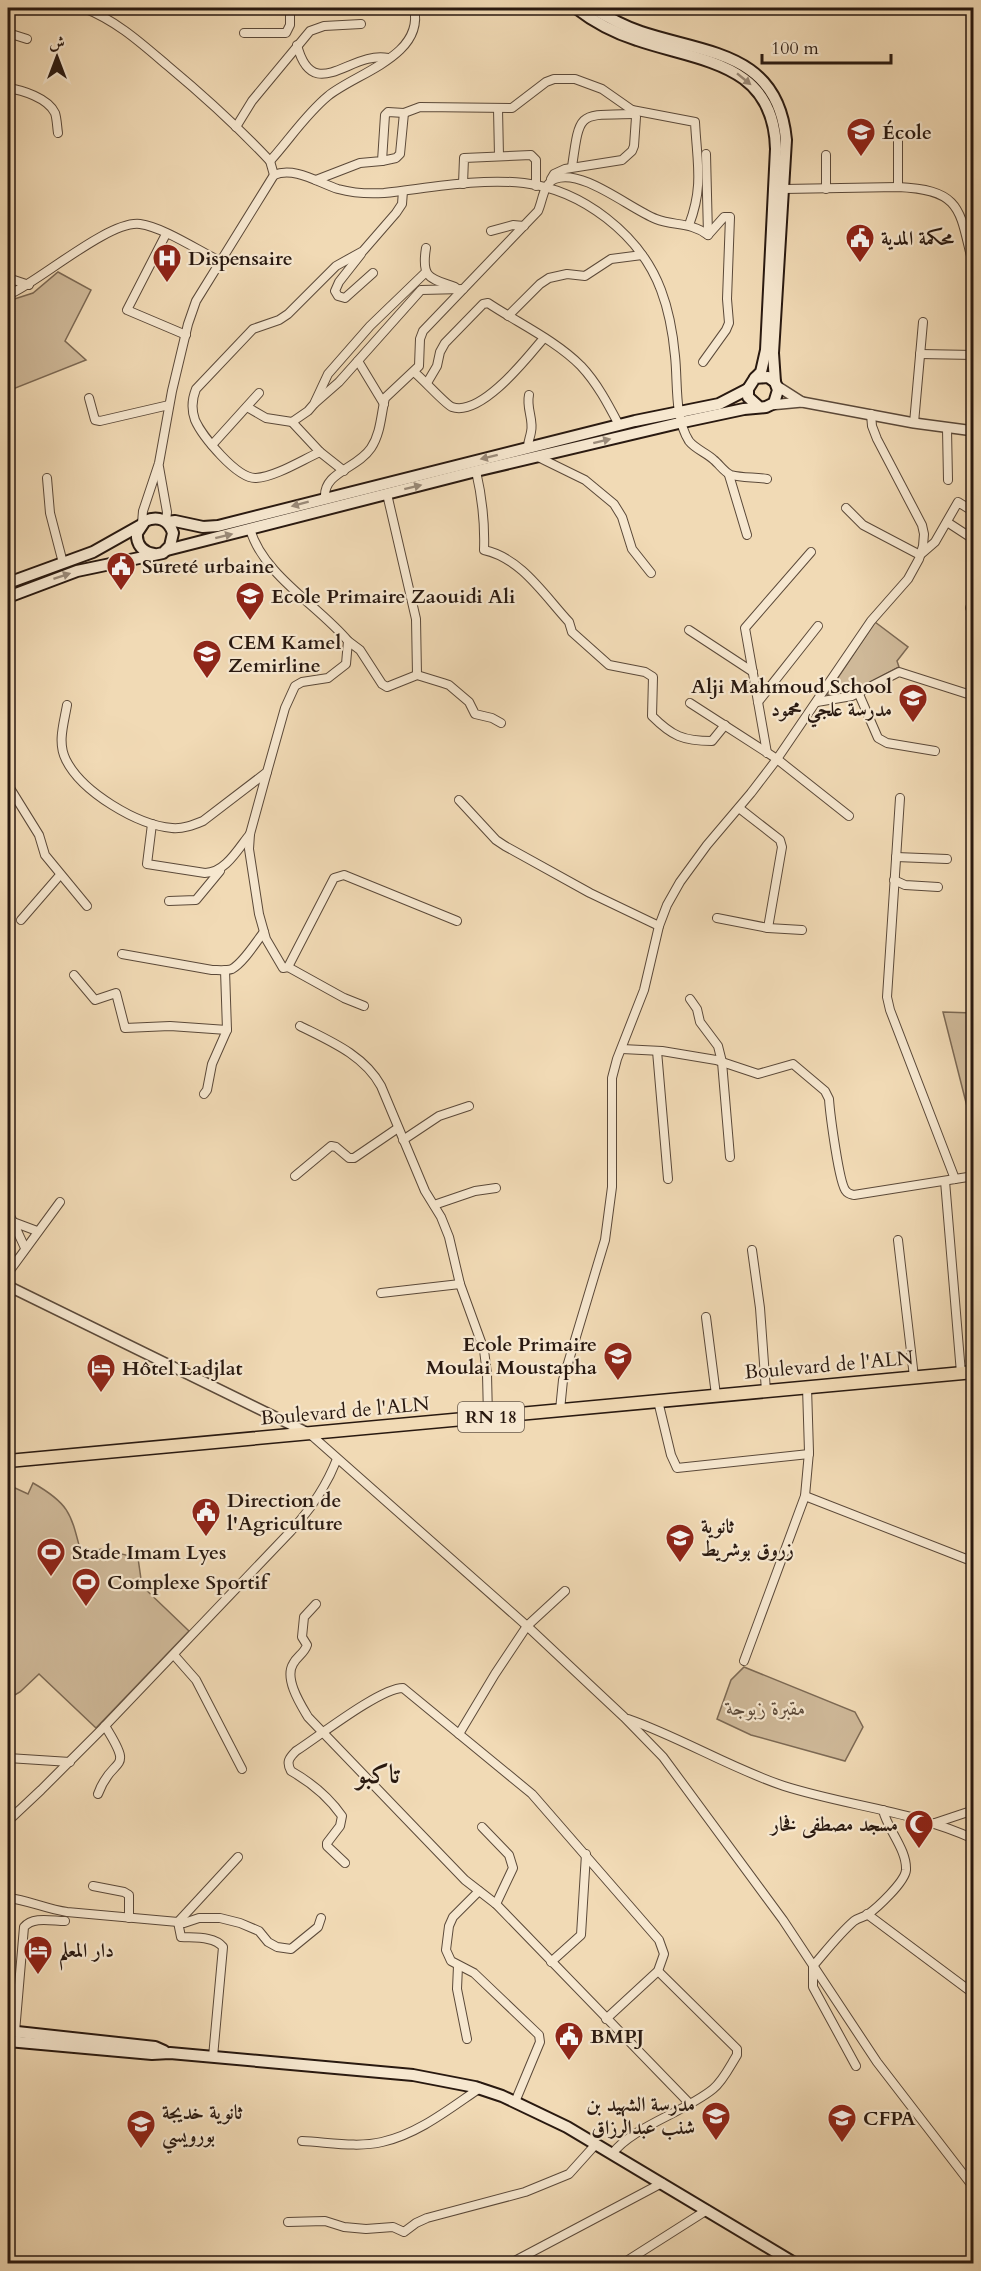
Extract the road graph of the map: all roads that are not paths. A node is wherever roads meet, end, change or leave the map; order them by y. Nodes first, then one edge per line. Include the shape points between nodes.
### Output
1 (84, 8) edge
2 (290, 8) edge
3 (414, 8) edge
4 (576, 8) edge
5 (592, 8) edge
6 (361, 24) dead end
7 (8, 33) edge
8 (244, 33) dead end
9 (27, 39) dead end
10 (297, 45) junction
11 (388, 58) junction
12 (8, 88) edge
13 (498, 108) junction
14 (633, 112) junction
15 (404, 113) junction
16 (236, 127) junction
17 (58, 133) dead end
18 (898, 138) dead end
19 (706, 154) dead end
20 (826, 155) dead end
21 (500, 156) junction
22 (270, 161) junction
23 (382, 161) junction
24 (572, 167) junction
25 (274, 175) junction
26 (316, 180) junction
27 (463, 184) junction
28 (547, 185) junction
29 (536, 186) junction
30 (898, 187) junction
31 (784, 189) junction
32 (826, 189) junction
33 (403, 191) junction
34 (778, 202) junction
35 (689, 225) junction
36 (524, 226) junction
37 (491, 231) dead end
38 (166, 234) junction
39 (708, 235) junction
40 (426, 248) dead end
41 (363, 251) junction
42 (642, 255) junction
43 (220, 261) junction
44 (974, 268) edge
45 (426, 272) junction
46 (374, 273) dead end
47 (8, 278) edge
48 (29, 285) junction
49 (463, 290) junction
50 (12, 293) dead end
51 (508, 316) junction
52 (923, 322) dead end
53 (186, 335) junction
54 (543, 339) junction
55 (921, 354) junction
56 (974, 355) edge
57 (358, 361) junction
58 (703, 362) dead end
59 (414, 372) junction
60 (755, 378) junction
61 (428, 383) junction
62 (776, 384) junction
63 (748, 389) junction
64 (259, 393) dead end
65 (529, 395) dead end
66 (89, 398) dead end
67 (802, 402) junction
68 (314, 404) junction
69 (384, 404) junction
70 (169, 405) junction
71 (770, 405) junction
72 (247, 406) junction
73 (758, 406) junction
74 (871, 414) junction
75 (681, 417) junction
76 (292, 422) junction
77 (914, 423) junction
78 (619, 424) junction
79 (947, 429) junction
80 (974, 431) edge
81 (212, 445) junction
82 (528, 447) junction
83 (320, 452) junction
84 (537, 456) junction
85 (159, 463) junction
86 (344, 471) junction
87 (476, 471) junction
88 (729, 475) junction
89 (47, 478) dead end
90 (767, 478) dead end
91 (948, 480) dead end
92 (387, 494) junction
93 (325, 498) junction
94 (846, 508) dead end
95 (974, 512) edge
96 (166, 521) junction
97 (947, 522) junction
98 (141, 524) junction
99 (250, 529) junction
100 (747, 535) dead end
101 (970, 537) dead end
102 (167, 550) junction
103 (811, 552) dead end
104 (154, 554) junction
105 (920, 555) junction
106 (63, 563) junction
107 (651, 573) dead end
108 (8, 583) edge
109 (8, 597) edge
110 (974, 597) edge
111 (970, 608) dead end
112 (818, 626) dead end
113 (689, 630) dead end
114 (348, 641) junction
115 (753, 672) junction
116 (417, 675) junction
117 (858, 692) junction
118 (974, 696) edge
119 (758, 702) junction
120 (817, 702) junction
121 (690, 703) dead end
122 (67, 705) dead end
123 (501, 723) dead end
124 (725, 725) junction
125 (935, 751) dead end
126 (766, 753) junction
127 (777, 759) junction
128 (267, 772) junction
129 (8, 785) edge
130 (900, 798) dead end
131 (459, 800) dead end
132 (738, 808) junction
133 (849, 816) dead end
134 (152, 824) junction
135 (250, 834) junction
136 (896, 857) junction
137 (947, 859) dead end
138 (223, 868) junction
139 (60, 874) junction
140 (894, 880) junction
141 (938, 887) dead end
142 (169, 901) dead end
143 (87, 906) dead end
144 (717, 918) dead end
145 (21, 920) dead end
146 (457, 921) dead end
147 (659, 926) junction
148 (768, 928) junction
149 (802, 930) dead end
150 (264, 932) junction
151 (122, 954) dead end
152 (288, 967) junction
153 (225, 970) junction
154 (74, 975) dead end
155 (690, 999) dead end
156 (364, 1006) dead end
157 (300, 1026) dead end
158 (227, 1030) junction
159 (622, 1049) junction
160 (657, 1051) junction
161 (722, 1062) junction
162 (204, 1094) dead end
163 (469, 1106) dead end
164 (398, 1128) junction
165 (403, 1140) junction
166 (730, 1157) dead end
167 (295, 1176) dead end
168 (974, 1176) edge
169 (668, 1179) dead end
170 (955, 1179) junction
171 (945, 1180) junction
172 (496, 1188) dead end
173 (60, 1202) dead end
174 (434, 1205) junction
175 (8, 1212) edge
176 (10, 1221) edge
177 (37, 1231) junction
178 (898, 1240) dead end
179 (25, 1248) junction
180 (752, 1250) dead end
181 (8, 1272) edge
182 (460, 1284) junction
183 (8, 1286) edge
184 (381, 1293) dead end
185 (706, 1317) dead end
186 (967, 1372) edge
187 (914, 1377) junction
188 (807, 1387) junction
189 (766, 1390) junction
190 (716, 1395) junction
191 (658, 1401) junction
192 (560, 1410) junction
193 (488, 1417) junction
194 (310, 1434) junction
195 (809, 1454) junction
196 (337, 1459) junction
197 (8, 1461) edge
198 (805, 1496) junction
199 (974, 1562) edge
200 (565, 1591) dead end
201 (316, 1604) dead end
202 (527, 1626) junction
203 (174, 1655) junction
204 (744, 1661) dead end
205 (624, 1717) junction
206 (105, 1726) junction
207 (322, 1734) junction
208 (459, 1734) junction
209 (8, 1758) edge
210 (70, 1762) junction
211 (242, 1769) dead end
212 (98, 1794) dead end
213 (883, 1810) junction
214 (974, 1810) edge
215 (8, 1821) edge
216 (935, 1823) junction
217 (482, 1827) dead end
218 (974, 1839) edge
219 (586, 1854) junction
220 (238, 1857) dead end
221 (345, 1863) dead end
222 (93, 1886) dead end
223 (479, 1891) junction
224 (8, 1898) edge
225 (496, 1904) junction
226 (867, 1914) junction
227 (129, 1918) junction
228 (321, 1918) dead end
229 (65, 1921) dead end
230 (178, 1922) junction
231 (551, 1962) junction
232 (458, 1966) junction
233 (813, 1966) junction
234 (658, 1971) junction
235 (974, 1994) edge
236 (8, 1997) edge
237 (18, 2001) junction
238 (606, 2019) junction
239 (11, 2031) edge
240 (467, 2038) dead end
241 (8, 2041) edge
242 (170, 2054) junction
243 (213, 2057) junction
244 (856, 2066) dead end
245 (480, 2088) junction
246 (515, 2102) junction
247 (690, 2104) junction
248 (302, 2141) dead end
249 (596, 2144) junction
250 (612, 2154) junction
251 (662, 2183) junction
252 (974, 2188) edge
253 (706, 2210) junction
254 (288, 2222) dead end
255 (509, 2264) edge
256 (622, 2264) edge
257 (796, 2264) edge

1 - 16 street via 131,34
2 - 8 street via 286,33
3 - 11 street via 416,27 410,39
4 -> 34 main road via 618,33 720,64 751,84 775,128
5 - 31 main road via 640,32 724,55 759,78 777,102 783,121
6 - 10 street via 318,27
7 - 9 street
10 - 11 street via 306,66 319,75 370,57
10 - 16 street
11 - 22 street via 328,96
12 - 17 street via 48,104 54,111
13 - 14 street via 512,108 546,82 575,80 602,89
13 - 15 street via 420,107
13 - 21 street
14 - 24 street via 584,119 577,130
14 - 24 street via 634,146 628,156
14 - 35 street via 695,122 699,184
15 - 23 street via 400,154
15 - 23 street via 385,114
16 - 22 street
18 - 30 street
19 - 39 street
20 - 32 street
21 - 27 street via 464,158
21 - 29 street via 534,157
22 - 25 street
23 - 26 street via 360,163
24 - 28 street via 559,170
25 - 26 street via 280,172
25 - 43 street
26 - 33 street via 355,192
27 - 29 street via 492,181
27 - 33 street
28 - 29 street
28 - 35 street via 556,178 578,180 653,218
28 - 36 street via 538,211
28 - 42 street via 601,214
30 - 32 street
30 - 44 street via 932,192 952,202
31 - 32 street
31 - 34 main road
33 - 41 street via 396,213
34 - 60 main road via 766,350 761,372
34 - 62 main road via 773,353
35 - 39 street
36 - 37 street
36 - 49 street
38 - 43 street
38 - 48 street via 128,224 52,267
38 - 53 street via 127,310
39 - 58 street via 724,217 730,217 729,323
40 - 45 street
41 - 46 street via 335,291 345,298
41 - 81 street via 336,266 288,314 253,329 196,388 192,399 195,419
42 - 51 street via 611,259 585,276 549,278
42 - 75 street via 661,289 671,327
43 - 53 street via 196,301
45 - 49 street via 430,278
45 - 68 street via 328,374
47 - 48 street
48 - 50 street
49 - 57 street via 421,290
49 - 59 street via 423,331 419,366
51 - 54 street
51 - 61 street via 488,303 483,304 445,343
52 - 55 street
53 - 70 street
54 - 61 street via 502,385 470,405 449,406
54 - 78 street via 581,367
55 - 56 street
55 - 77 street
57 - 68 street
57 - 69 street
59 - 61 street
59 - 69 street
60 - 62 main road via 764,376
60 - 63 main road
62 - 67 street
62 - 71 main road via 777,399
63 - 73 main road via 751,401
63 - 75 main road
64 - 72 street
65 - 82 street
66 - 70 street via 95,420 100,421
67 - 71 street
67 - 74 street
68 - 76 street
69 - 86 street via 370,449
70 - 85 street
71 - 73 main road
72 - 76 street via 266,418
72 - 81 street
73 - 75 main road
74 - 77 street
74 - 105 street via 877,439 922,525
75 - 78 main road
84 -> 75 main road
75 - 88 street via 690,442
76 - 83 street
77 - 79 street
78 - 82 main road
79 - 80 street
79 - 91 street
81 - 83 street via 236,470 255,478
82 -> 93 main road
83 - 86 street
84 - 87 main road
84 - 107 street via 585,480 614,504 632,549
85 - 96 street
85 - 98 street
86 - 93 street via 327,482
92 -> 87 main road
87 - 124 street via 484,550 511,560 521,569 569,622 572,632 609,665 653,677 652,716 662,727 678,738 712,741
88 - 90 street
88 - 100 street
89 - 106 street via 50,513
92 - 99 main road
92 - 116 street via 416,619
93 -> 96 main road via 218,526
94 - 105 street via 863,525
95 - 97 street via 958,502
96 - 98 main road via 153,518
96 - 102 main road via 174,538
97 - 101 street
97 - 105 street via 935,542
98 - 104 main road via 138,542 142,549
98 - 106 main road via 93,552
102 -> 99 main road
99 - 114 street via 259,550 277,572
102 - 104 main road
103 - 115 street via 745,627
109 -> 104 main road via 77,571
105 - 120 street via 908,579 871,621
106 - 108 main road
110 - 111 street
112 - 119 street
113 - 115 street
114 - 116 street via 360,650 387,687
114 - 128 street via 346,664 338,671 328,678 295,686
115 - 119 street
116 - 123 street via 450,685 469,702 475,714
117 - 118 street via 899,672
117 - 120 street
117 - 125 street via 878,738
119 - 126 street
120 - 127 street
121 - 124 street
122 - 134 street via 61,741 65,759 104,799
124 - 126 street
126 - 127 street
127 - 132 street
127 - 133 street
128 - 134 street via 203,821 172,828
128 - 135 street
129 - 139 street via 39,835 45,855
130 - 136 street
131 - 147 street via 505,846
132 - 147 street via 680,882
132 - 148 street via 780,840 782,847
134 - 138 street via 146,861 150,866 213,873
135 - 138 street
135 - 150 street via 251,871
136 - 137 street
136 - 140 street
138 - 142 street via 196,900
139 - 143 street
139 - 145 street
140 - 141 street via 905,885
140 - 170 street via 887,997
144 - 148 street
146 - 152 street via 339,875
147 - 159 street via 644,990
148 - 149 street
150 - 152 street via 283,968
150 - 153 street via 240,961
151 - 153 street
152 - 156 street
153 - 158 street
154 - 158 street via 95,1000 116,993 125,1028
155 - 161 street via 700,1022 718,1046
157 - 164 street via 341,1047 374,1075
158 - 162 street
159 - 160 street
159 - 192 street via 612,1078 612,1187 605,1240 562,1380
160 - 161 street
160 - 169 street
161 - 166 street
161 - 171 street via 758,1074 793,1064 825,1092 844,1190 848,1194
163 - 165 street via 439,1116
164 - 165 street
164 - 167 street via 354,1158 331,1146
165 - 174 street
168 - 170 street
170 - 171 street
171 - 186 street
172 - 174 street
173 - 177 street
174 - 182 street via 448,1237
175 - 176 street
176 - 177 street
176 - 179 street
177 - 179 street
178 - 187 street
179 - 181 street
180 - 189 street
182 - 184 street
182 - 193 street via 484,1350
183 - 194 street
185 - 190 street
186 - 187 main road, Boulevard de l'ALN / RN 18
187 - 188 main road, Boulevard de l'ALN / RN 18
188 - 189 main road, Boulevard de l'ALN / RN 18
188 - 195 street
189 - 190 main road, Boulevard de l'ALN / RN 18
190 - 191 main road, Boulevard de l'ALN / RN 18
191 - 192 main road, Boulevard de l'ALN / RN 18
191 - 195 street via 677,1468
192 - 193 main road, Boulevard de l'ALN / RN 18
193 - 194 main road, Boulevard de l'ALN / RN 18
194 - 196 street
194 - 197 main road, Boulevard de l'ALN / RN 18
195 - 198 street
196 - 202 street
196 - 203 street via 312,1507
198 - 199 street
198 - 204 street
200 - 202 street
201 - 207 street via 304,1617 302,1637 307,1645 291,1672 297,1699
202 - 205 street
202 - 208 street
203 - 206 street
203 - 211 street via 195,1680
205 - 213 street via 784,1786
205 - 233 street via 663,1757 712,1821
206 - 210 street
206 - 212 street via 121,1761 104,1779
207 - 208 street via 391,1690 403,1688
207 - 221 street via 290,1757 288,1766 314,1785 342,1816 327,1846
207 - 223 street
208 - 219 street via 532,1794
209 - 210 street
210 - 215 street
213 - 216 street
213 - 226 street via 906,1869 904,1878
214 - 216 street
216 - 218 street
217 - 225 street via 508,1855 513,1868
219 - 231 street via 580,1935
219 - 234 street via 659,1940 664,1954
220 - 230 street
222 - 227 street via 129,1896
223 - 225 street
223 - 232 street via 448,1926 446,1950
224 - 227 street via 59,1911
225 - 231 street
226 - 233 street via 856,1920
226 - 235 street
227 - 230 street
228 - 230 street via 318,1926 291,1948 277,1947 259,1931 220,1918
229 - 237 street via 35,1920 24,1927
230 - 243 street via 181,1937 213,1940 223,1947
231 - 238 street
232 - 240 street via 457,1989
232 - 246 street via 474,1973 539,2035 540,2042
233 - 244 street via 813,1987
233 - 252 street via 877,2062
234 - 238 street
234 - 247 street via 737,2049 715,2088
236 - 237 street
237 - 239 street
238 - 247 street
239 - 242 main road via 155,2048
241 - 242 main road
242 - 243 main road
243 - 245 main road via 413,2075
245 - 246 main road
245 - 248 street via 433,2120 382,2142
246 - 249 main road
247 - 250 street via 624,2140
249 - 250 main road
249 - 254 street via 569,2174 525,2192 427,2218 404,2232 393,2227 366,2229 325,2221
250 - 251 main road
251 - 253 main road
251 - 255 street
253 - 256 street
253 - 257 main road

